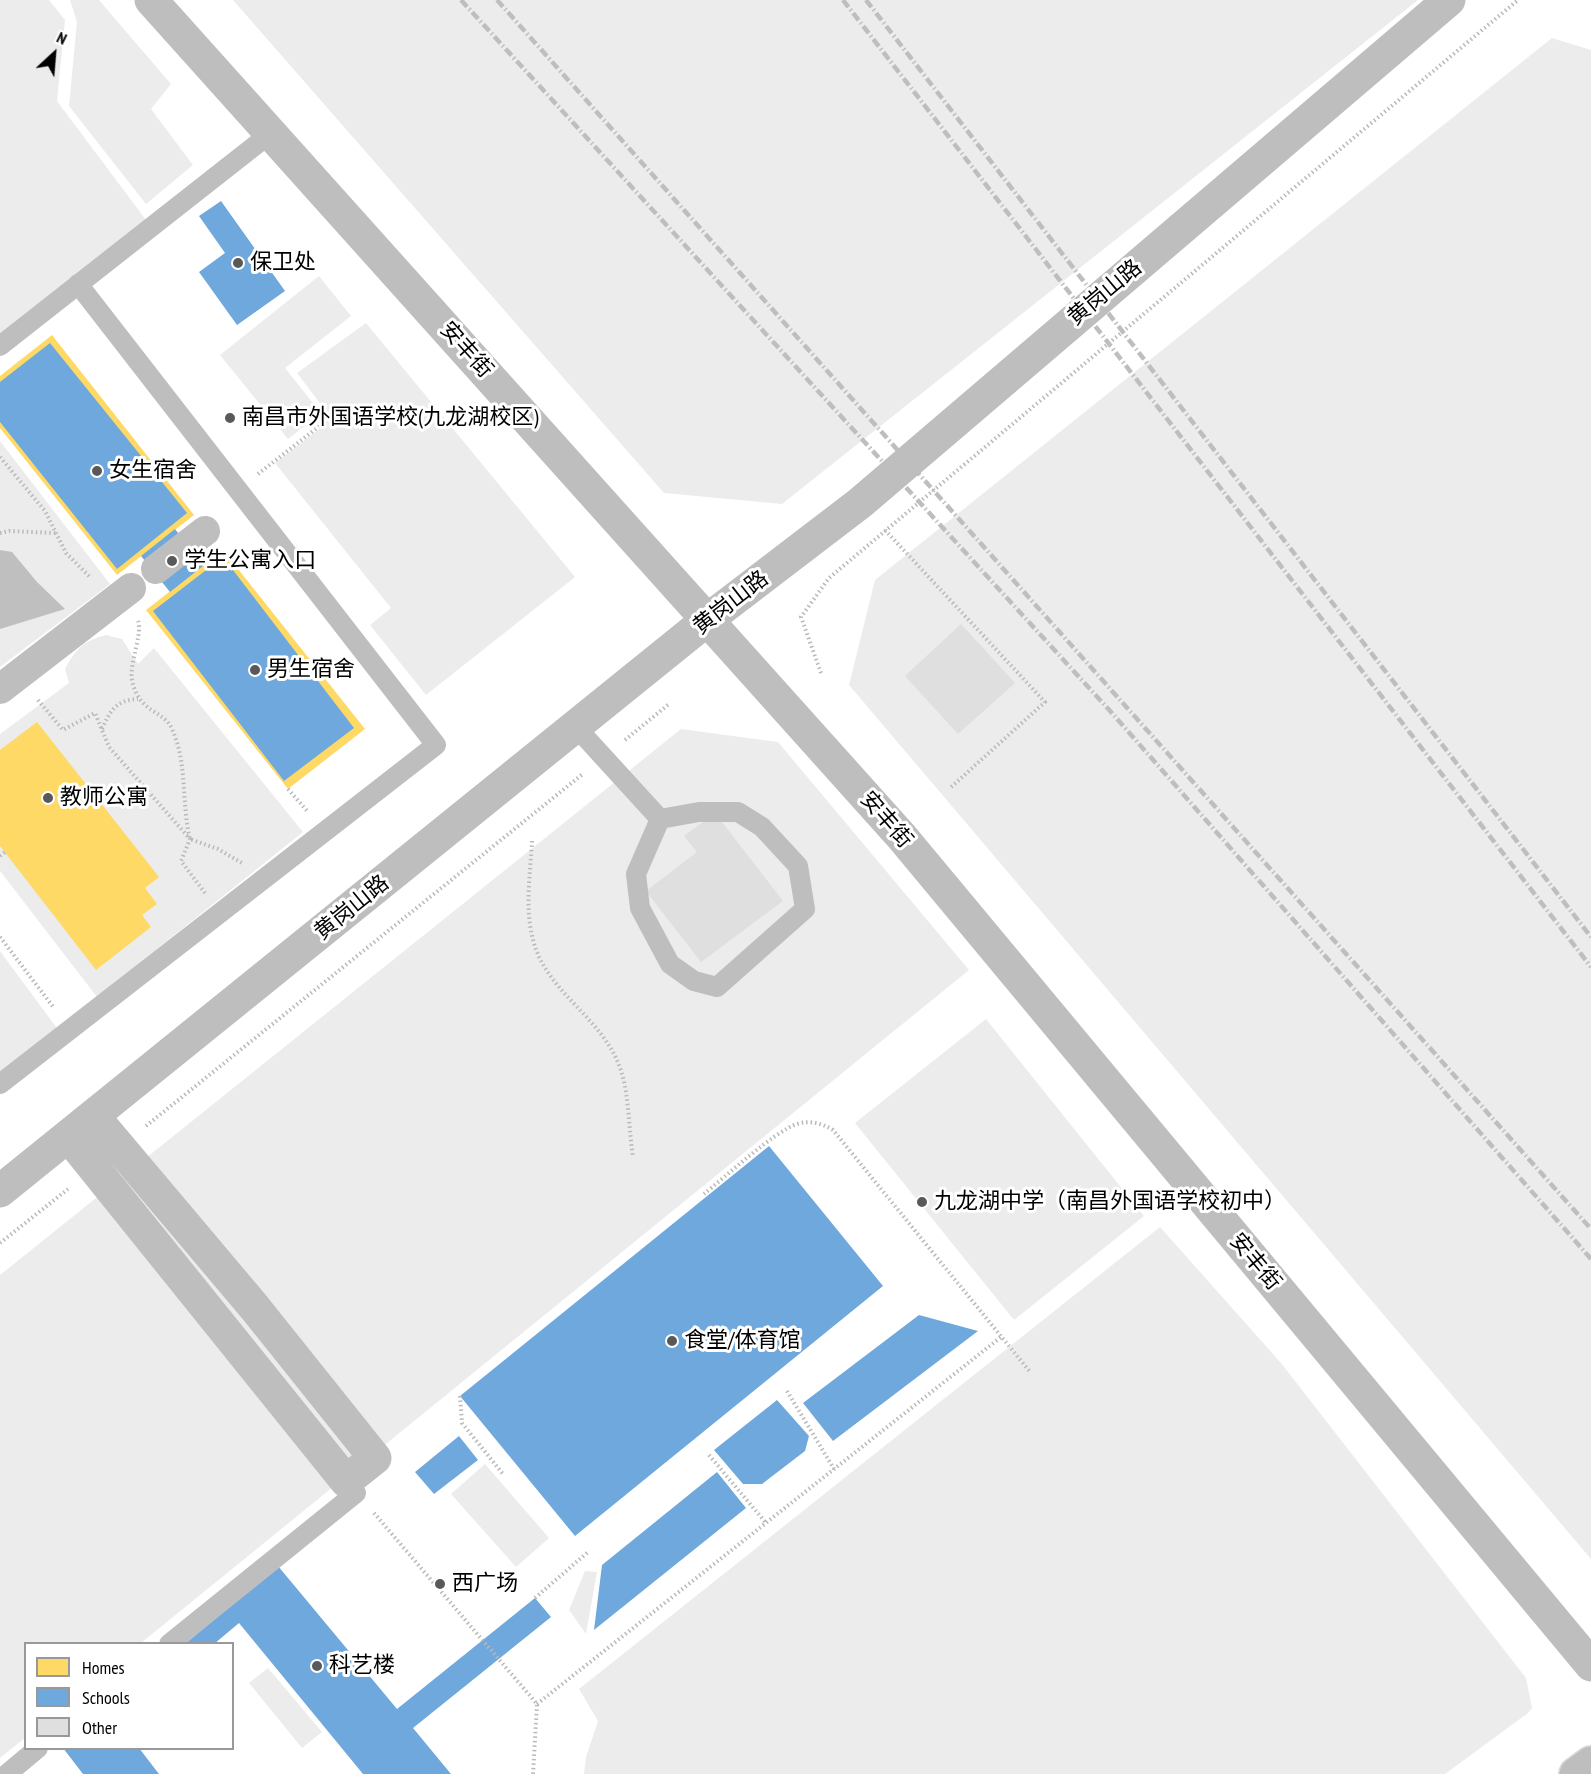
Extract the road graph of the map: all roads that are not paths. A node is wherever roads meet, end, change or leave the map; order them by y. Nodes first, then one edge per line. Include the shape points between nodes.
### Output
1 (151, 0) edge
2 (1449, 0) edge
3 (271, 134) junction
4 (78, 284) junction
5 (0, 346) edge
6 (205, 531) dead end
7 (156, 569) dead end
8 (125, 593) road end
9 (707, 620) junction
10 (9, 682) edge
11 (576, 727) junction
12 (660, 819) junction
13 (0, 1084) edge
14 (81, 1127) junction
15 (0, 1191) edge
16 (356, 1493) road end
17 (171, 1642) edge
18 (1591, 1665) edge
19 (38, 1750) edge
20 (1591, 1763) edge
21 (7, 1774) edge
22 (1576, 1774) edge

1 - 3 street, 安丰街
2 - 9 street, 黄岗山路 via 860,503
3 - 4 lane
3 - 9 street, 安丰街
4 - 5 lane
4 - 13 lane via 436,745
6 - 7 street
8 - 10 street
9 - 11 street, 黄岗山路
9 - 18 street, 安丰街 via 902,837
11 - 12 lane
11 - 14 street, 黄岗山路
12 - 12 lane via 636,873 640,908 670,964 694,981 717,987 806,909 798,866 762,826 738,812 699,812
14 - 14 street via 94,1168 346,1481 375,1458 119,1147
14 - 15 street, 黄岗山路
16 - 17 lane
19 - 21 lane
20 - 22 street

